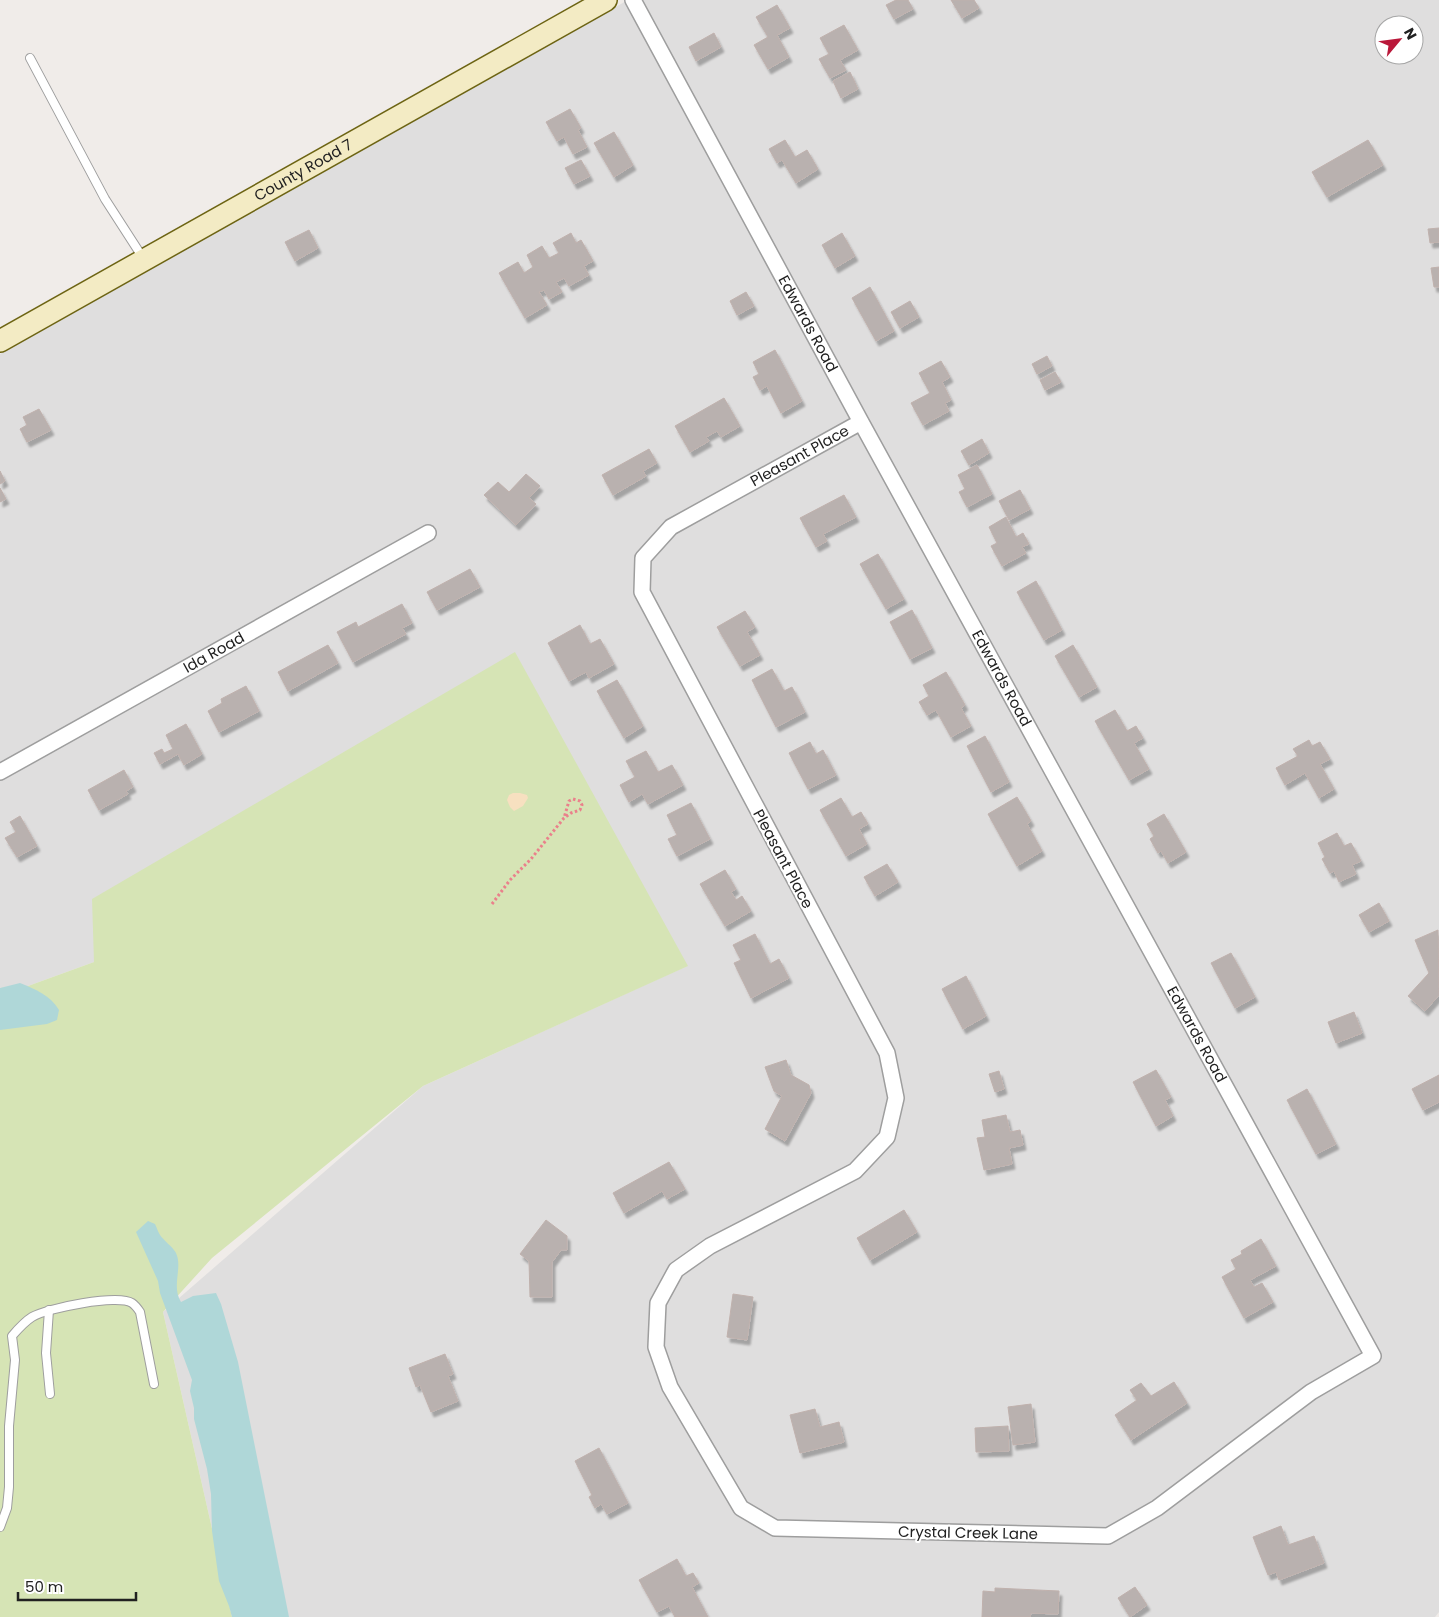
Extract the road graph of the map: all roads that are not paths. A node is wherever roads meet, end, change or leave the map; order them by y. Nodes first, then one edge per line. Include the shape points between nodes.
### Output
1 (606, 0) edge
2 (633, 0) edge
3 (30, 58) dead end
4 (144, 260) junction
5 (0, 341) edge
6 (861, 422) junction
7 (428, 533) dead end
8 (0, 772) edge
9 (658, 1303) joint
10 (49, 1310) junction
11 (1373, 1356) joint
12 (154, 1384) dead end
13 (50, 1394) dead end
14 (0, 1527) edge

1 - 4 street, County Road 7
2 - 6 street, Edwards Road
3 - 4 lane via 105,199
4 - 5 street, County Road 7
6 - 9 street, Pleasant Place via 671,527 643,558 642,592 887,1053 896,1098 887,1137 856,1171 710,1246 676,1270
6 - 11 street, Edwards Road
7 - 8 street, Ida Road
9 - 11 street, Crystal Creek Lane via 656,1347 670,1387 741,1508 775,1528 1108,1536 1157,1508 1311,1392
10 - 12 lane via 110,1300 133,1303 140,1312
10 - 13 lane via 46,1353
10 - 14 lane via 32,1317 12,1336 15,1360 9,1426 8,1501

